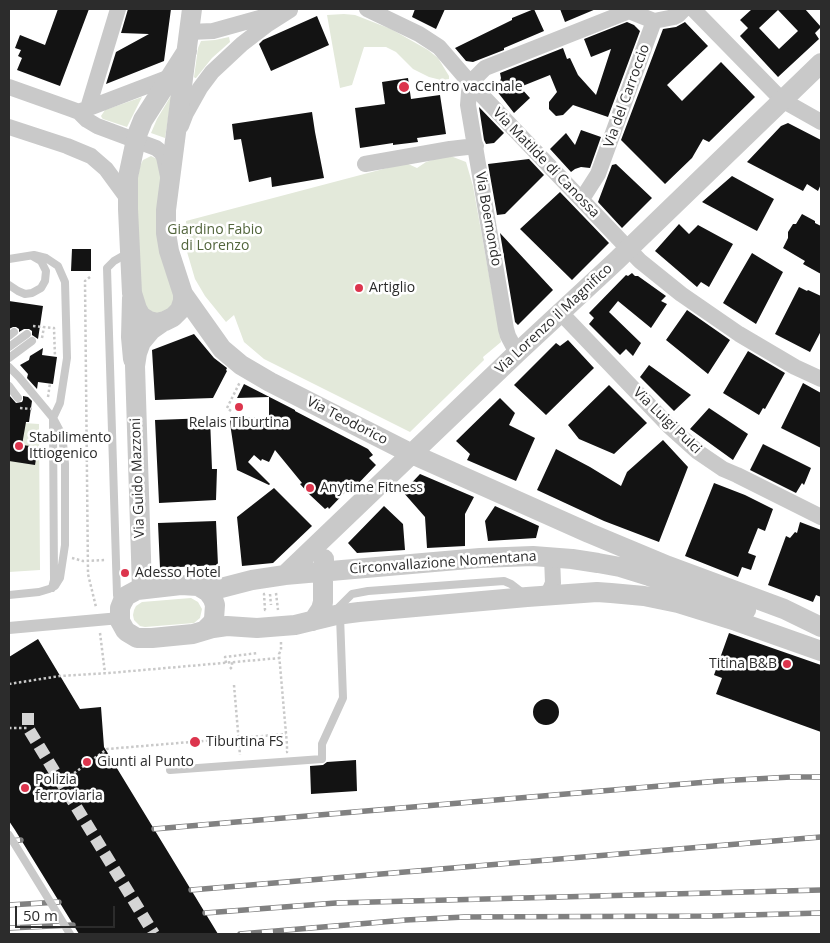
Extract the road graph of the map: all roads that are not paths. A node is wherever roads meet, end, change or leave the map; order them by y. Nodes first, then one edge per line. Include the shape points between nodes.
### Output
1 (118, 9) edge
2 (192, 9) edge
3 (292, 9) edge
4 (367, 9) edge
5 (684, 9) edge
6 (693, 9) edge
7 (654, 21) junction
8 (188, 42) junction
9 (821, 63) edge
10 (170, 78) junction
11 (471, 84) junction
12 (9, 87) edge
13 (782, 100) junction
14 (84, 110) junction
15 (821, 122) edge
16 (9, 127) edge
17 (136, 140) junction
18 (176, 140) junction
19 (476, 146) junction
20 (366, 164) dead end
21 (168, 191) junction
22 (128, 199) junction
23 (582, 199) junction
24 (628, 249) junction
25 (130, 252) junction
26 (24, 256) junction
27 (9, 259) edge
28 (9, 285) edge
29 (132, 293) junction
30 (183, 294) junction
31 (560, 312) junction
32 (161, 323) junction
33 (27, 334) dead end
34 (32, 342) dead end
35 (9, 347) edge
36 (517, 353) junction
37 (9, 358) edge
38 (135, 366) junction
39 (9, 367) edge
40 (821, 379) edge
41 (9, 386) edge
42 (18, 398) dead end
43 (53, 418) junction
44 (412, 454) junction
45 (821, 517) edge
46 (333, 531) junction
47 (552, 557) junction
48 (323, 572) junction
49 (281, 583) junction
50 (52, 588) junction
51 (142, 589) junction
52 (205, 589) junction
53 (9, 595) edge
54 (535, 596) junction
55 (784, 609) junction
56 (120, 613) junction
57 (328, 617) junction
58 (821, 619) edge
59 (9, 628) edge
60 (821, 628) edge
61 (205, 630) junction
62 (821, 636) edge
63 (821, 651) edge
64 (170, 770) dead end
65 (9, 835) edge
66 (70, 934) edge

1 - 14 street
2 - 8 street, Via Teodorico
3 - 8 street via 213,31
3 - 18 street via 242,44 212,72 186,113
4 - 11 street, Via Matilde di Canossa via 430,40
5 - 7 street via 674,17
6 - 13 street
7 - 11 street via 630,11 486,68
7 - 23 street, Via del Carroccio via 598,174
8 - 10 street
8 - 18 street, Via Teodorico
9 - 13 street, Via Lorenzo il Magnifico
10 - 14 street
10 - 17 street via 149,108
11 - 19 street, Via Boemondo via 468,105
11 - 23 street, Via Matilde di Canossa
12 - 14 street
13 - 15 street
13 - 24 street, Via Lorenzo il Magnifico
14 - 17 street via 84,118 92,123
16 - 22 street via 67,146 100,162
17 - 21 street via 163,154
17 - 22 street via 128,177
18 - 21 street, Via Teodorico
19 - 20 street
19 - 36 street, Via Boemondo via 506,329
21 - 30 street, Via Teodorico via 166,233
22 - 25 street
23 - 24 street, Via Matilde di Canossa
24 - 31 street, Via Lorenzo il Magnifico
24 - 40 street, Via Matilde di Canossa via 710,315 768,352
25 - 29 street
25 - 56 lane via 107,268
26 - 27 lane
26 - 28 lane via 35,257 43,264 47,274 44,285 28,294
26 - 43 lane via 38,255 53,262 65,282 66,358 60,403
29 - 32 street via 141,316
29 - 38 street, Via Guido Mazzoni via 131,338
30 - 32 street, Via Guido Mazzoni via 180,310
30 - 44 street, Via Teodorico via 222,349 241,365
31 - 36 street, Via Lorenzo il Magnifico
31 - 45 street, Via Luigi Pulci via 698,452 723,469
32 - 38 street, Via Guido Mazzoni via 142,342
33 - 35 lane
34 - 37 lane
36 - 44 street, Via Lorenzo il Magnifico
38 - 51 street, Via Guido Mazzoni
39 - 43 lane
41 - 42 lane
43 - 50 lane
43 - 50 lane via 61,433 64,455 65,545 60,578
44 - 46 street, Via Lorenzo il Magnifico
44 - 55 street, Via Teodorico via 668,566
46 - 48 street
46 - 49 street, Via Lorenzo il Magnifico
47 - 48 street, Circonvallazione Nomentana via 480,558
47 - 54 street via 554,583 550,590
47 - 62 street, Circonvallazione Nomentana via 635,572
48 - 49 street, Circonvallazione Nomentana
48 - 57 street via 323,606 318,615
49 - 52 street, Circonvallazione Nomentana via 252,580
50 - 53 lane
51 - 52 street, Circonvallazione Nomentana via 187,585
51 - 56 street via 126,596
52 - 61 street via 213,599 215,610 212,623
54 - 57 street
54 - 63 street via 597,592 665,600
55 - 58 street
55 - 60 street
56 - 59 street
56 - 61 street via 122,625 133,637 187,635
57 - 61 street via 280,627 227,626
57 - 64 lane via 343,698 322,744 322,759
65 - 66 lane, bridge

